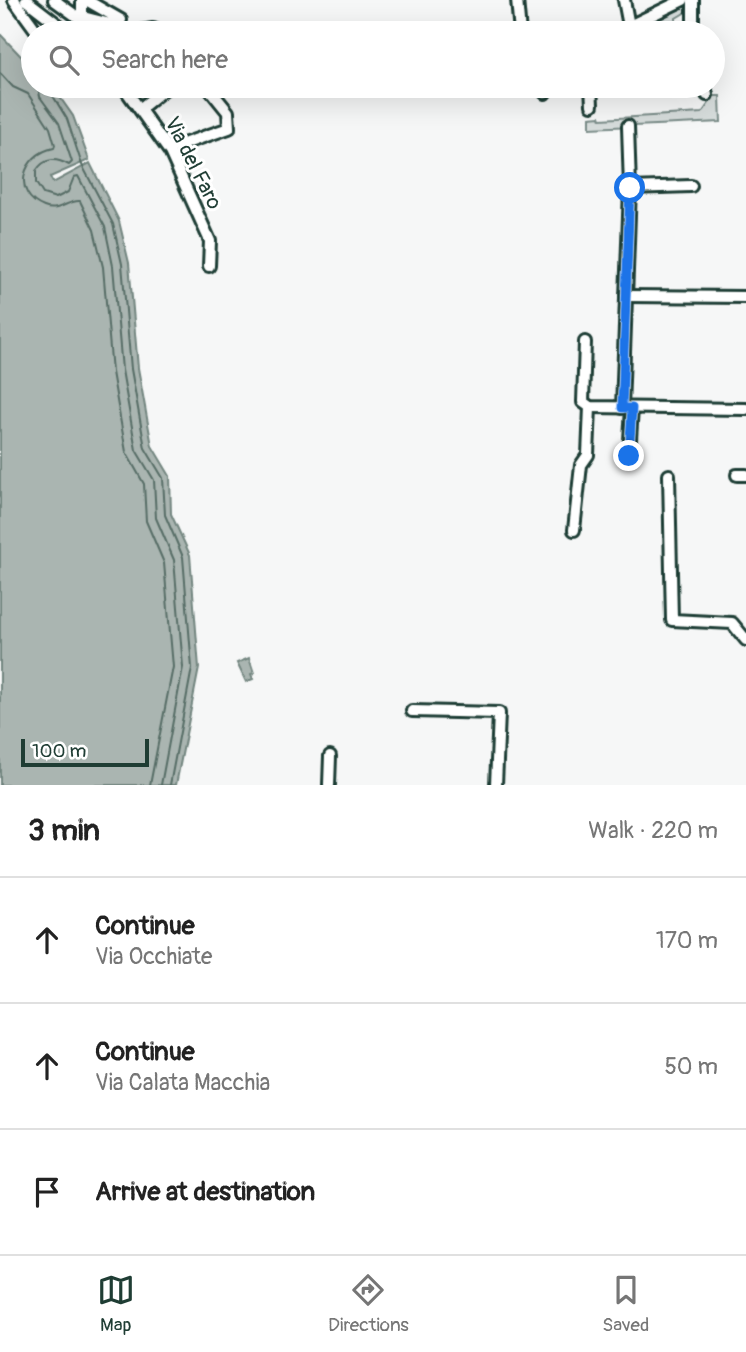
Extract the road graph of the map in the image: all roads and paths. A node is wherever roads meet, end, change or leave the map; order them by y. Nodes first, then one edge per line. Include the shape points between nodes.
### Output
1 (14, 0) edge
2 (26, 0) edge
3 (54, 0) edge
4 (84, 0) edge
5 (517, 0) edge
6 (624, 0) edge
7 (683, 0) edge
8 (693, 0) edge
9 (83, 19) junction
10 (29, 21) edge
11 (53, 21) edge
12 (93, 21) edge
13 (120, 21) edge
14 (519, 21) edge
15 (628, 21) edge
16 (639, 21) edge
17 (693, 21) edge
18 (133, 98) edge
19 (153, 98) edge
20 (217, 98) edge
21 (592, 98) edge
22 (593, 105) dead end
23 (141, 108) junction
24 (628, 126) dead end
25 (169, 149) junction
26 (691, 186) dead end
27 (630, 188) junction
28 (209, 266) dead end
29 (626, 296) junction
30 (746, 297) edge
31 (585, 342) dead end
32 (590, 407) junction
33 (627, 408) junction
34 (746, 409) edge
35 (629, 456) dead end
36 (669, 475) dead end
37 (574, 530) dead end
38 (746, 640) edge
39 (412, 711) dead end
40 (330, 756) dead end
41 (329, 785) edge
42 (496, 785) edge

1 - 10 street
2 - 11 street
3 - 9 street
4 - 9 street
4 - 13 street
5 - 14 street
6 - 15 street
7 - 16 street
8 - 17 street
9 - 12 street
18 - 23 street, Via del Faro
19 - 23 street
20 - 25 street via 228,111 229,128
21 - 22 street
23 - 25 street, Via del Faro
24 - 27 street
25 - 28 street, Via del Faro via 210,241
26 - 27 street
27 - 29 street
29 - 30 street
29 - 33 street
31 - 32 street via 583,402
32 - 33 street
32 - 37 street via 588,455 581,465
33 - 34 street
33 - 35 street
36 - 38 street via 672,620 732,623
39 - 42 street via 499,713
40 - 41 street

